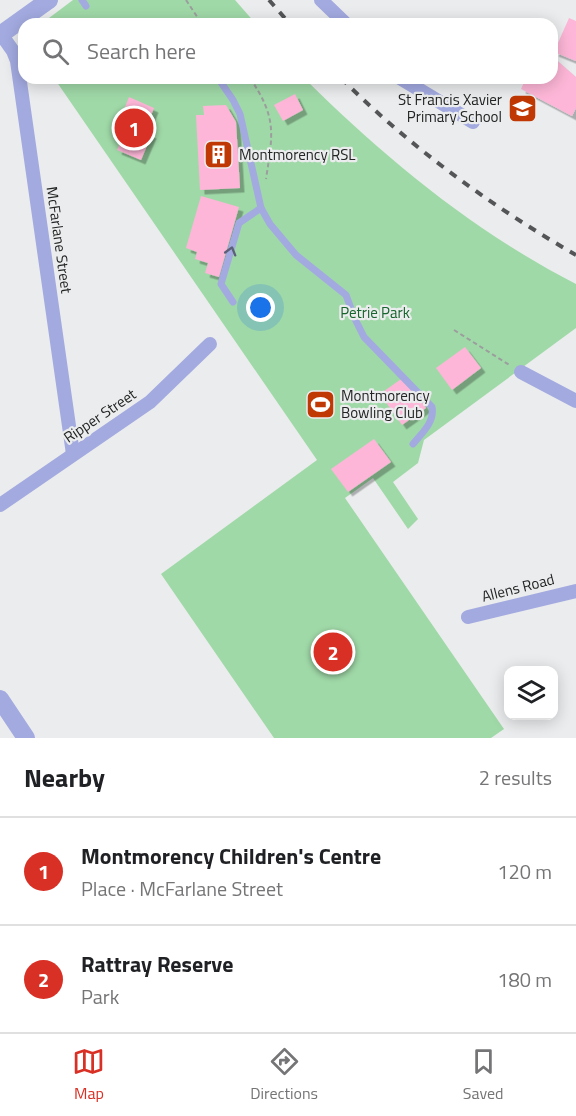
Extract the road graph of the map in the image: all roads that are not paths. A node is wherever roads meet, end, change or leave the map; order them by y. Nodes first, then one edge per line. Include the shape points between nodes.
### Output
1 (49, 0) edge
2 (321, 0) edge
3 (24, 18) edge
4 (340, 18) edge
5 (18, 23) edge
6 (1, 35) edge
7 (18, 75) edge
8 (19, 84) edge
9 (222, 84) edge
10 (409, 84) edge
11 (473, 122) dead end
12 (261, 208) junction
13 (233, 303) dead end
14 (210, 344) dead end
15 (521, 372) road end
16 (576, 401) edge
17 (413, 444) dead end
18 (73, 454) junction
19 (0, 505) edge
20 (576, 591) edge
21 (468, 617) dead end
22 (0, 699) edge
23 (26, 738) edge

1 - 3 street
2 - 4 street
5 - 6 street
6 - 7 street, McFarlane Street via 13,51
8 - 18 street, McFarlane Street
9 - 12 lane via 240,114
10 - 11 street
13 -> 12 lane via 221,284 239,223
12 - 17 lane via 296,255 346,295 364,337 432,407 429,424
14 - 18 street, Ripper Street via 150,402
15 - 16 street
18 - 19 street, Ripper Street
20 - 21 street, Allens Road
22 - 23 street

